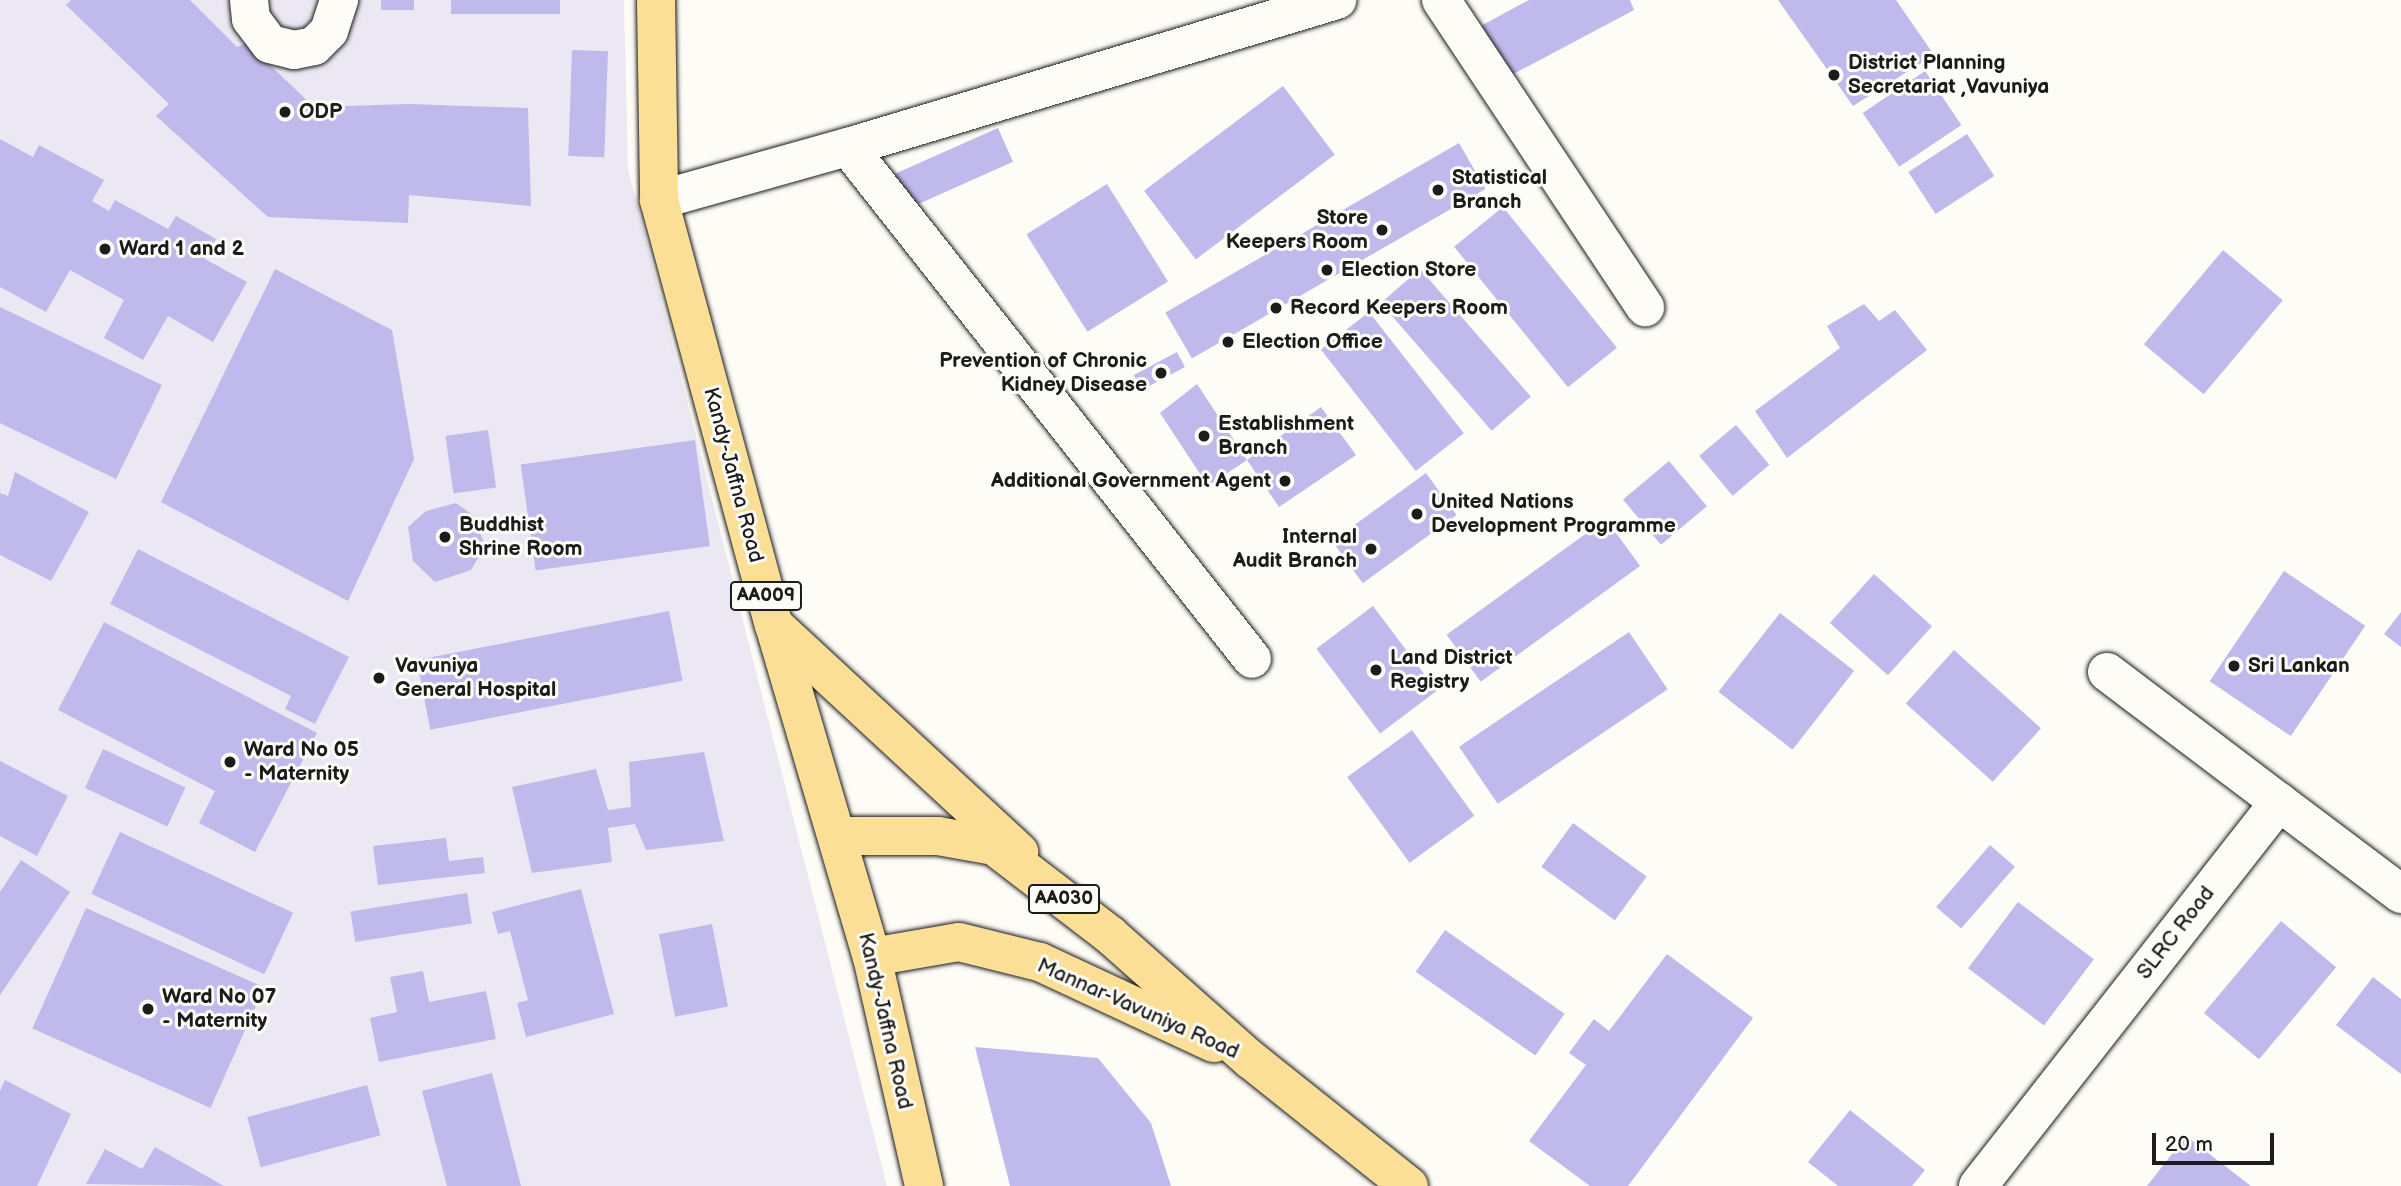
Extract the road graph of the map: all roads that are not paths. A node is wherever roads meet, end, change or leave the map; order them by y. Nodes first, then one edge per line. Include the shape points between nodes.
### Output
1 (249, 0) edge
2 (340, 0) edge
3 (656, 0) edge
4 (1337, 0) edge
5 (1441, 0) edge
6 (848, 147) junction
7 (659, 200) junction
8 (1645, 307) dead end
9 (774, 625) junction
10 (1252, 659) dead end
11 (2107, 672) dead end
12 (2279, 802) junction
13 (837, 836) junction
14 (2401, 894) edge
15 (1110, 935) junction
16 (872, 957) junction
17 (1251, 1060) junction
18 (924, 1186) edge
19 (1409, 1186) edge
20 (1978, 1186) edge

1 - 2 street via 251,19 270,44 294,50 314,46 329,31
3 - 7 highway, Kandy-Jaffna Road / AA009
4 - 6 street
5 - 8 street
6 - 7 street
6 - 10 street
7 - 9 highway, Kandy-Jaffna Road / AA009
9 - 13 highway, Kandy-Jaffna Road / AA009
9 - 15 highway
11 - 12 street
12 - 14 street
12 - 20 street, SLRC Road
13 - 15 highway, Mannar-Vavuniya Road / AA030 via 938,836 994,846
13 - 16 highway, Kandy-Jaffna Road / AA009
15 - 17 highway, Mannar-Vavuniya Road / AA030
16 - 17 highway, Mannar-Vavuniya Road / AA030 via 959,942 1040,962
16 - 18 highway, Kandy-Jaffna Road / AA009
17 - 19 highway, AA030

